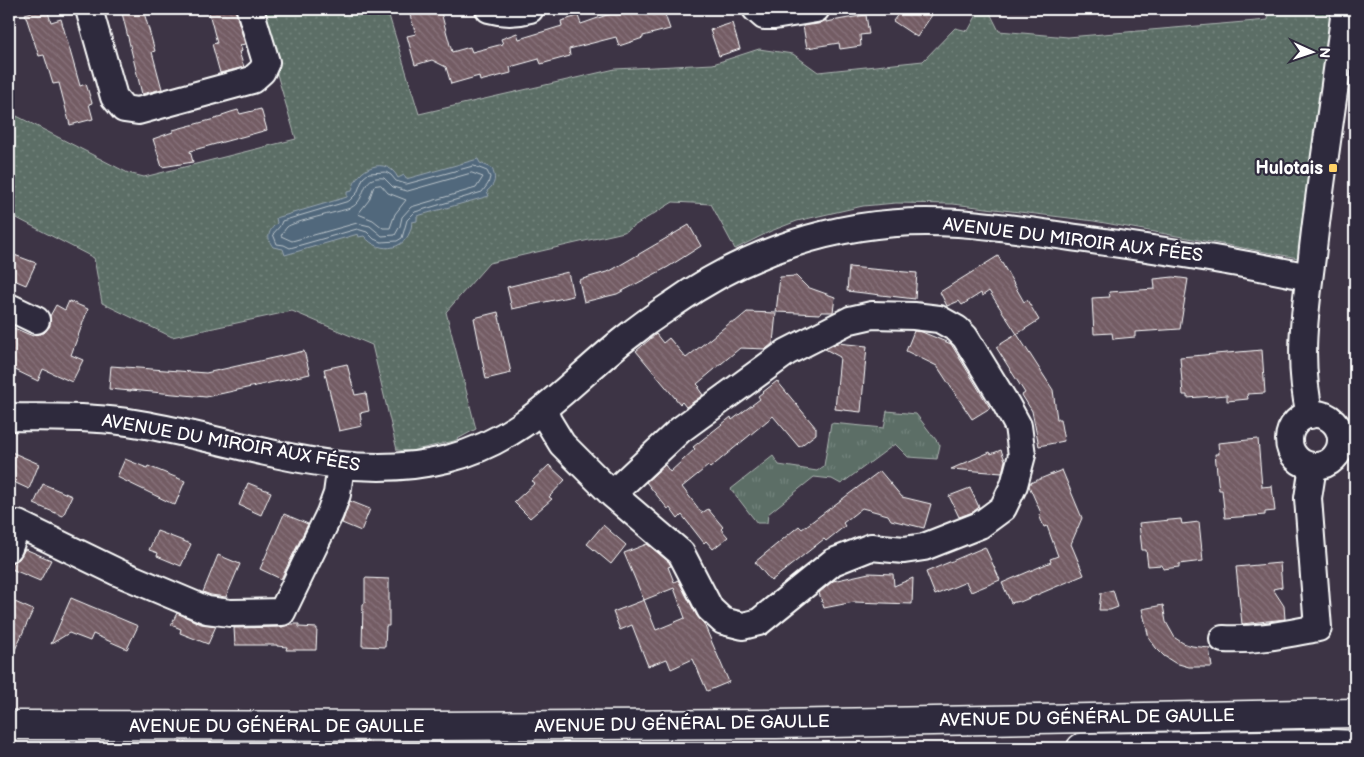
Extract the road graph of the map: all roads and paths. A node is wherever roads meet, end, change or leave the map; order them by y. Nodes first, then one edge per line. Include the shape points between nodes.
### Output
1 (89, 9) edge
2 (250, 9) edge
3 (489, 9) edge
4 (530, 9) edge
5 (756, 9) edge
6 (816, 9) edge
7 (1345, 9) edge
8 (1345, 91) edge
9 (1310, 277) junction
10 (9, 307) edge
11 (36, 320) dead end
12 (544, 410) junction
13 (1310, 415) junction
14 (9, 417) edge
15 (1347, 428) edge
16 (341, 465) junction
17 (1313, 466) junction
18 (612, 494) junction
19 (9, 548) edge
20 (1223, 639) dead end
21 (1355, 713) edge
22 (9, 725) edge
23 (1355, 730) edge
24 (1339, 746) edge
25 (1081, 748) edge

1 - 2 street via 114,97 124,109 138,111 252,80 262,71 266,62
3 - 4 street via 500,12
5 - 6 street via 764,16
7 - 8 street
8 - 9 street via 1325,148
9 - 12 street, AVENUE DU MIROIR AUX FÉES via 1227,261 987,226 924,222 852,229 772,250 710,280 623,340
9 - 13 street via 1305,303 1302,367
10 - 11 street
12 - 16 street, AVENUE DU MIROIR AUX FÉES via 514,432 448,459 398,468
12 - 18 street via 562,444
13 - 15 street via 1317,414
13 - 17 street via 1296,423 1290,437 1293,453
14 - 16 street, AVENUE DU MIROIR AUX FÉES via 141,424
15 - 17 street via 1336,456 1330,462
16 - 19 street via 337,494 330,513 282,612 207,610 18,524
17 - 20 street via 1308,498 1318,628 1238,640
18 - 18 street via 681,553 710,608 723,621 743,626 759,622 833,562 871,547 904,550 924,547 980,525 1003,508 1022,456 1018,426 965,337 957,329 939,319 872,315 850,320 787,352 680,430
21 - 22 main road, AVENUE DU GÉNÉRAL DE GAULLE via 776,724
23 - 24 main road
24 - 25 main road, AVENUE DU GÉNÉRAL DE GAULLE

